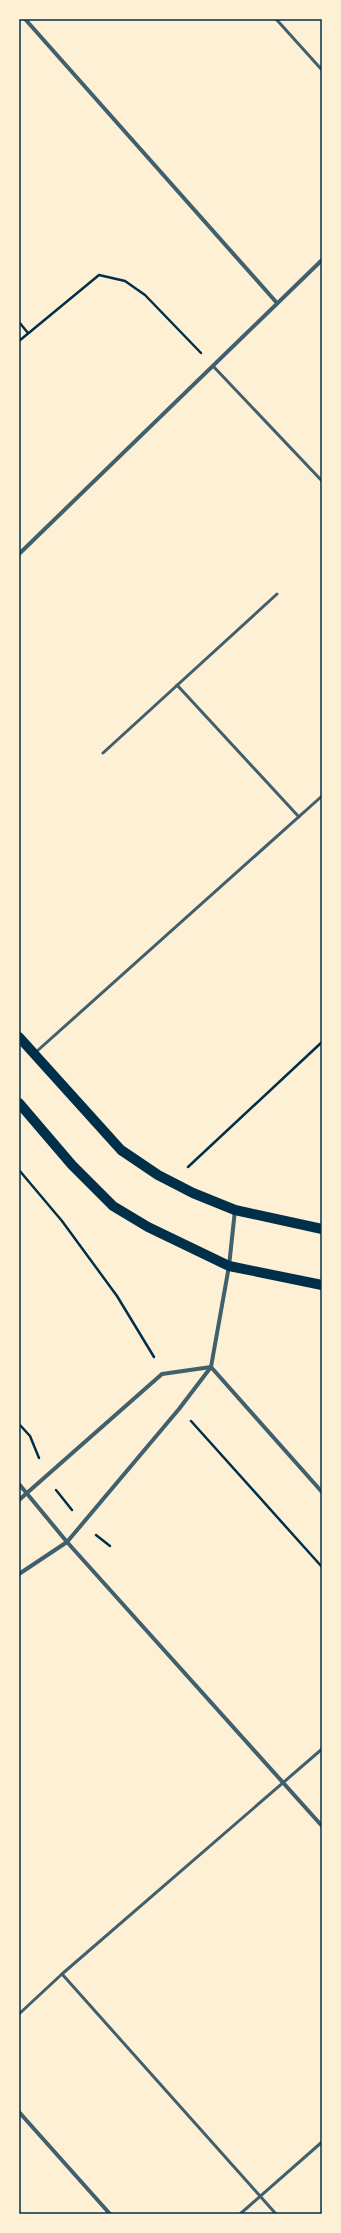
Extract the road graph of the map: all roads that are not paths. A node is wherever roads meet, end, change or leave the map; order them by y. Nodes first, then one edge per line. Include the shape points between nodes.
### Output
1 (25, 19) edge
2 (276, 19) edge
3 (322, 70) edge
4 (322, 260) edge
5 (277, 302) junction
6 (213, 366) junction
7 (322, 481) edge
8 (19, 554) edge
9 (277, 594) dead end
10 (177, 685) junction
11 (103, 753) dead end
12 (322, 796) edge
13 (298, 817) junction
14 (19, 1037) edge
15 (34, 1054) junction
16 (19, 1103) edge
17 (235, 1210) junction
18 (322, 1229) edge
19 (229, 1266) junction
20 (322, 1285) edge
21 (211, 1367) junction
22 (19, 1484) edge
23 (322, 1492) edge
24 (27, 1493) junction
25 (19, 1500) edge
26 (67, 1542) junction
27 (19, 1574) edge
28 (322, 1750) edge
29 (284, 1783) junction
30 (322, 1826) edge
31 (62, 1974) junction
32 (19, 2014) edge
33 (19, 2112) edge
34 (322, 2142) edge
35 (260, 2196) junction
36 (110, 2214) edge
37 (240, 2214) edge
38 (276, 2214) edge

1 - 5 street
2 - 3 lane
4 - 5 street
5 - 6 street
6 - 7 lane
6 - 8 street
9 - 10 lane
10 - 11 lane
10 - 13 lane
12 - 13 lane
13 - 15 lane
14 - 15 main road
15 - 17 main road via 121,1150 172,1182
16 - 19 main road via 72,1165 113,1206 179,1244
17 - 18 main road
17 - 19 street
19 - 20 main road
19 - 21 street
21 - 23 street
21 - 24 street via 162,1374
21 - 26 street via 180,1409
22 - 24 street
24 - 25 street
24 - 26 street
26 - 27 street
26 - 29 street
28 - 29 lane
29 - 30 street
29 - 31 lane
31 - 32 lane
31 - 35 lane
33 - 36 street
34 - 35 lane
35 - 37 lane
35 - 38 lane

